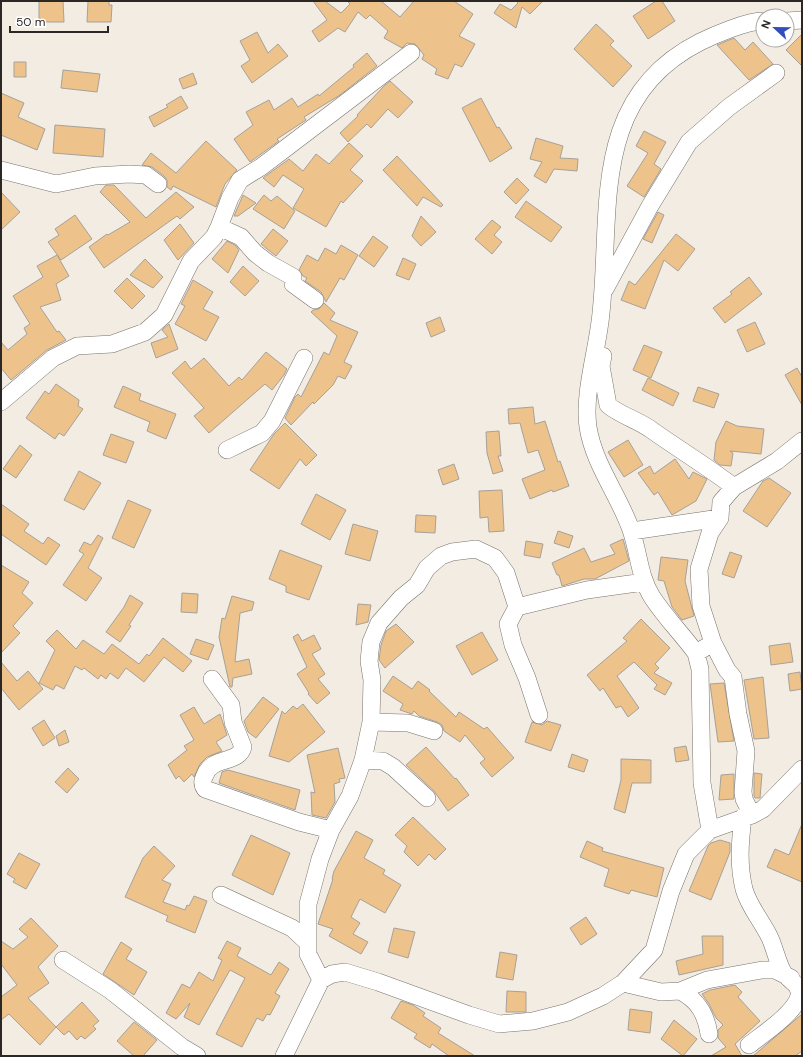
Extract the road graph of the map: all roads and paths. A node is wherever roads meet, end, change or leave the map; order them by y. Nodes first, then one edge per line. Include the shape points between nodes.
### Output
1 (755, 23) edge
2 (411, 53) dead end
3 (776, 73) dead end
4 (1, 170) edge
5 (158, 184) dead end
6 (219, 227) junction
7 (602, 295) junction
8 (315, 300) dead end
9 (601, 312) junction
10 (304, 358) dead end
11 (1, 402) edge
12 (608, 405) junction
13 (587, 407) junction
14 (802, 441) edge
15 (227, 450) dead end
16 (734, 487) junction
17 (720, 518) junction
18 (632, 531) junction
19 (644, 582) junction
20 (517, 607) junction
21 (713, 643) junction
22 (696, 653) junction
23 (212, 679) dead end
24 (539, 715) dead end
25 (371, 722) junction
26 (434, 731) dead end
27 (363, 760) junction
28 (802, 769) edge
29 (428, 798) dead end
30 (748, 816) junction
31 (332, 830) junction
32 (710, 830) junction
33 (221, 895) dead end
34 (307, 942) junction
35 (63, 960) dead end
36 (784, 974) junction
37 (321, 980) junction
38 (623, 983) junction
39 (802, 983) edge
40 (680, 991) junction
41 (709, 1034) dead end
42 (749, 1045) dead end
43 (197, 1056) edge
44 (284, 1056) edge

1 - 7 street via 711,36 689,48 666,62 642,88 627,115 616,144 608,202
2 - 6 street via 261,167 240,180
3 - 7 street via 689,142 650,206
4 - 5 street via 56,184 95,176 129,174 146,175
6 - 8 street via 246,240 256,253 275,268 293,277 293,284
6 - 11 street via 208,244 191,261 164,315 145,332 112,344 77,346 53,358
7 - 9 street
9 - 12 street via 604,334 601,366
9 - 13 street
10 - 15 street via 292,384 262,433
12 - 13 street
12 - 16 street via 653,431
13 - 18 street via 593,447
14 - 16 street via 777,461
16 - 17 street via 721,502
17 - 18 street
17 - 21 street via 710,533 699,569 701,606
18 - 19 street
19 - 20 street via 587,590
19 - 22 street via 653,598
20 - 24 street via 508,624 513,645
20 - 25 street via 506,573 495,558 476,549 441,556 427,568 414,589 401,598 379,623 371,642 369,661 372,680
21 - 22 street
21 - 30 street via 733,677 746,751 743,792
22 - 32 street via 700,669 702,783
23 - 31 street via 230,704 233,722 244,747 234,757 212,764 203,780 205,790 299,822
25 - 26 street via 408,723
25 - 27 street
27 - 29 street via 383,761
27 - 31 street via 350,796
28 - 30 street via 768,804
30 - 32 street
30 - 36 street via 738,853 744,890 770,939
31 - 34 street via 320,859 308,904
32 - 38 street via 686,854 671,890 654,950
33 - 34 street via 292,928
34 - 37 street via 308,954
35 - 43 street via 110,990
36 - 39 street
36 - 40 street via 775,970 762,970 728,975
36 - 42 street via 799,990 799,997 794,1006
37 - 38 street via 332,974 344,972 499,1024 533,1021 568,1012 603,996
37 - 44 street
38 - 40 street via 661,992
40 - 41 street via 698,1004 704,1014

